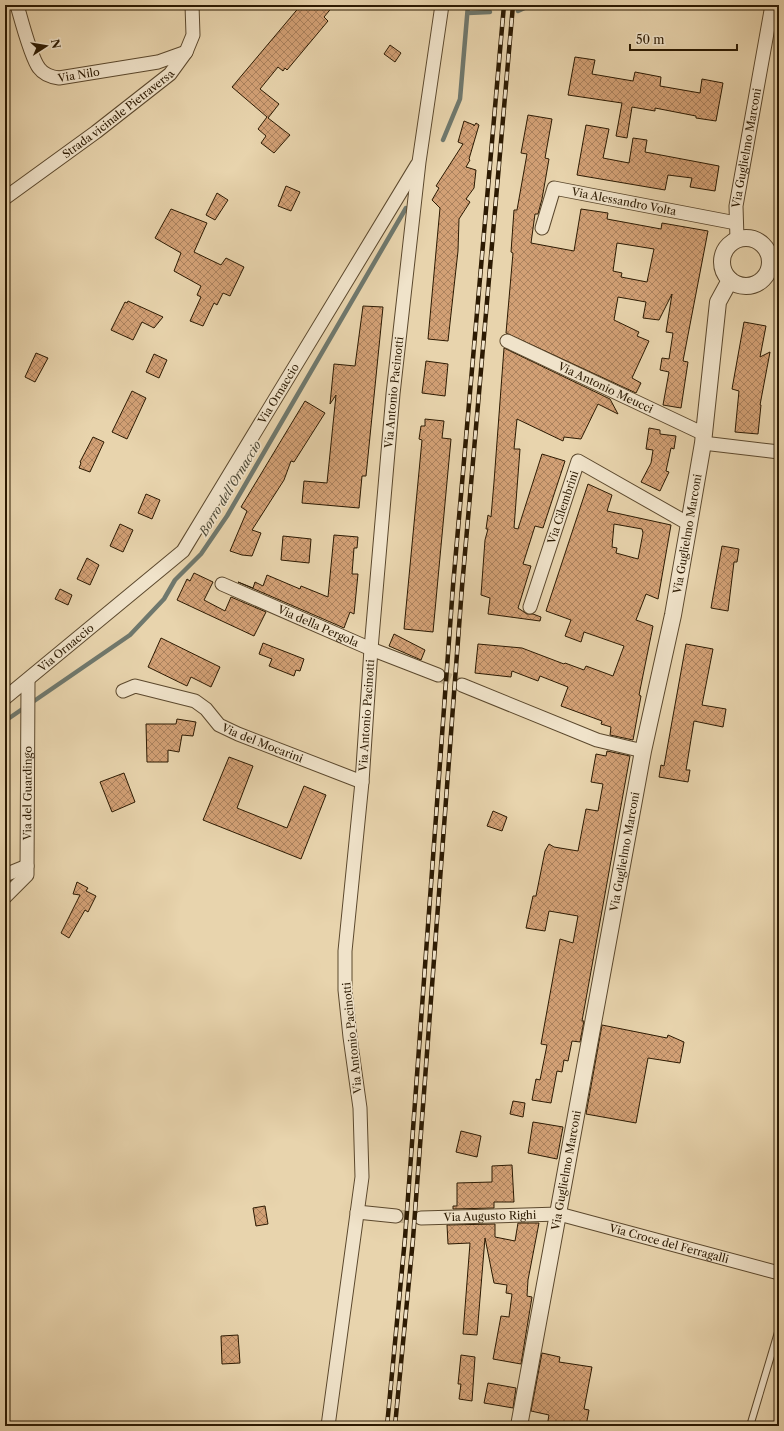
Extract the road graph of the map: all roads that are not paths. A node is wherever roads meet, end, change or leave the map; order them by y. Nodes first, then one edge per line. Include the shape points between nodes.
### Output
1 (17, 5) edge
2 (192, 5) edge
3 (442, 5) edge
4 (772, 5) edge
5 (186, 52) junction
6 (419, 162) junction
7 (5, 198) edge
8 (542, 228) dead end
9 (736, 231) junction
10 (774, 251) edge
11 (730, 280) junction
12 (507, 341) dead end
13 (703, 439) junction
14 (779, 452) edge
15 (689, 524) junction
16 (222, 584) dead end
17 (530, 606) dead end
18 (371, 649) junction
19 (438, 675) tunnel mouth
20 (28, 680) junction
21 (462, 685) tunnel mouth
22 (123, 691) dead end
23 (5, 698) edge
24 (643, 751) junction
25 (362, 782) junction
26 (27, 866) junction
27 (5, 875) edge
28 (5, 897) edge
29 (357, 1212) junction
30 (559, 1214) junction
31 (396, 1216) tunnel mouth
32 (421, 1218) tunnel mouth
33 (779, 1273) edge
34 (779, 1329) edge
35 (328, 1426) edge
36 (519, 1426) edge
37 (750, 1426) edge

1 - 5 street, Via Nilo via 36,64 43,72 53,77 158,62
2 - 5 street, Strada vicinale Pietraversa via 194,35
3 - 6 street, Via Antonio Pacinotti
4 - 9 street, Via Guglielmo Marconi via 736,206
5 - 7 street, Strada vicinale Pietraversa via 170,74
6 - 18 street, Via Antonio Pacinotti via 393,394
6 - 20 street, Via Ornaccio via 183,551
8 - 9 street, Via Alessandro Volta via 554,188
9 - 10 street via 756,239
9 - 11 street via 722,257 724,274
10 - 11 street via 762,279 750,286 743,286
11 - 13 street, Via Guglielmo Marconi via 718,302
12 - 13 street, Via Antonio Meucci
13 - 14 street, Via Antonio Meucci
13 - 15 street, Via Guglielmo Marconi
15 - 17 street, Via Cilembrini via 578,461
15 - 24 street, Via Guglielmo Marconi
16 - 18 street, Via della Pergola
18 - 19 street, Via della Pergola
18 - 25 street, Via Antonio Pacinotti
20 - 23 street, Via Ornaccio
20 - 26 street, Via del Guardingo
21 - 24 street via 597,740
22 - 25 street, Via del Mocarini via 135,686 195,701 206,708 219,725
24 - 30 street, Via Guglielmo Marconi
25 - 29 street, Via Antonio Pacinotti via 345,959 345,990 360,1108 362,1177
26 - 27 street
26 - 28 street, Via del Guardingo via 27,875
29 - 31 street
29 - 35 street, Via Antonio Pacinotti
30 - 32 street, Via Augusto Righi
30 - 33 street, Via Croce del Ferragalli
30 - 36 street, Via Guglielmo Marconi
34 - 37 lane

